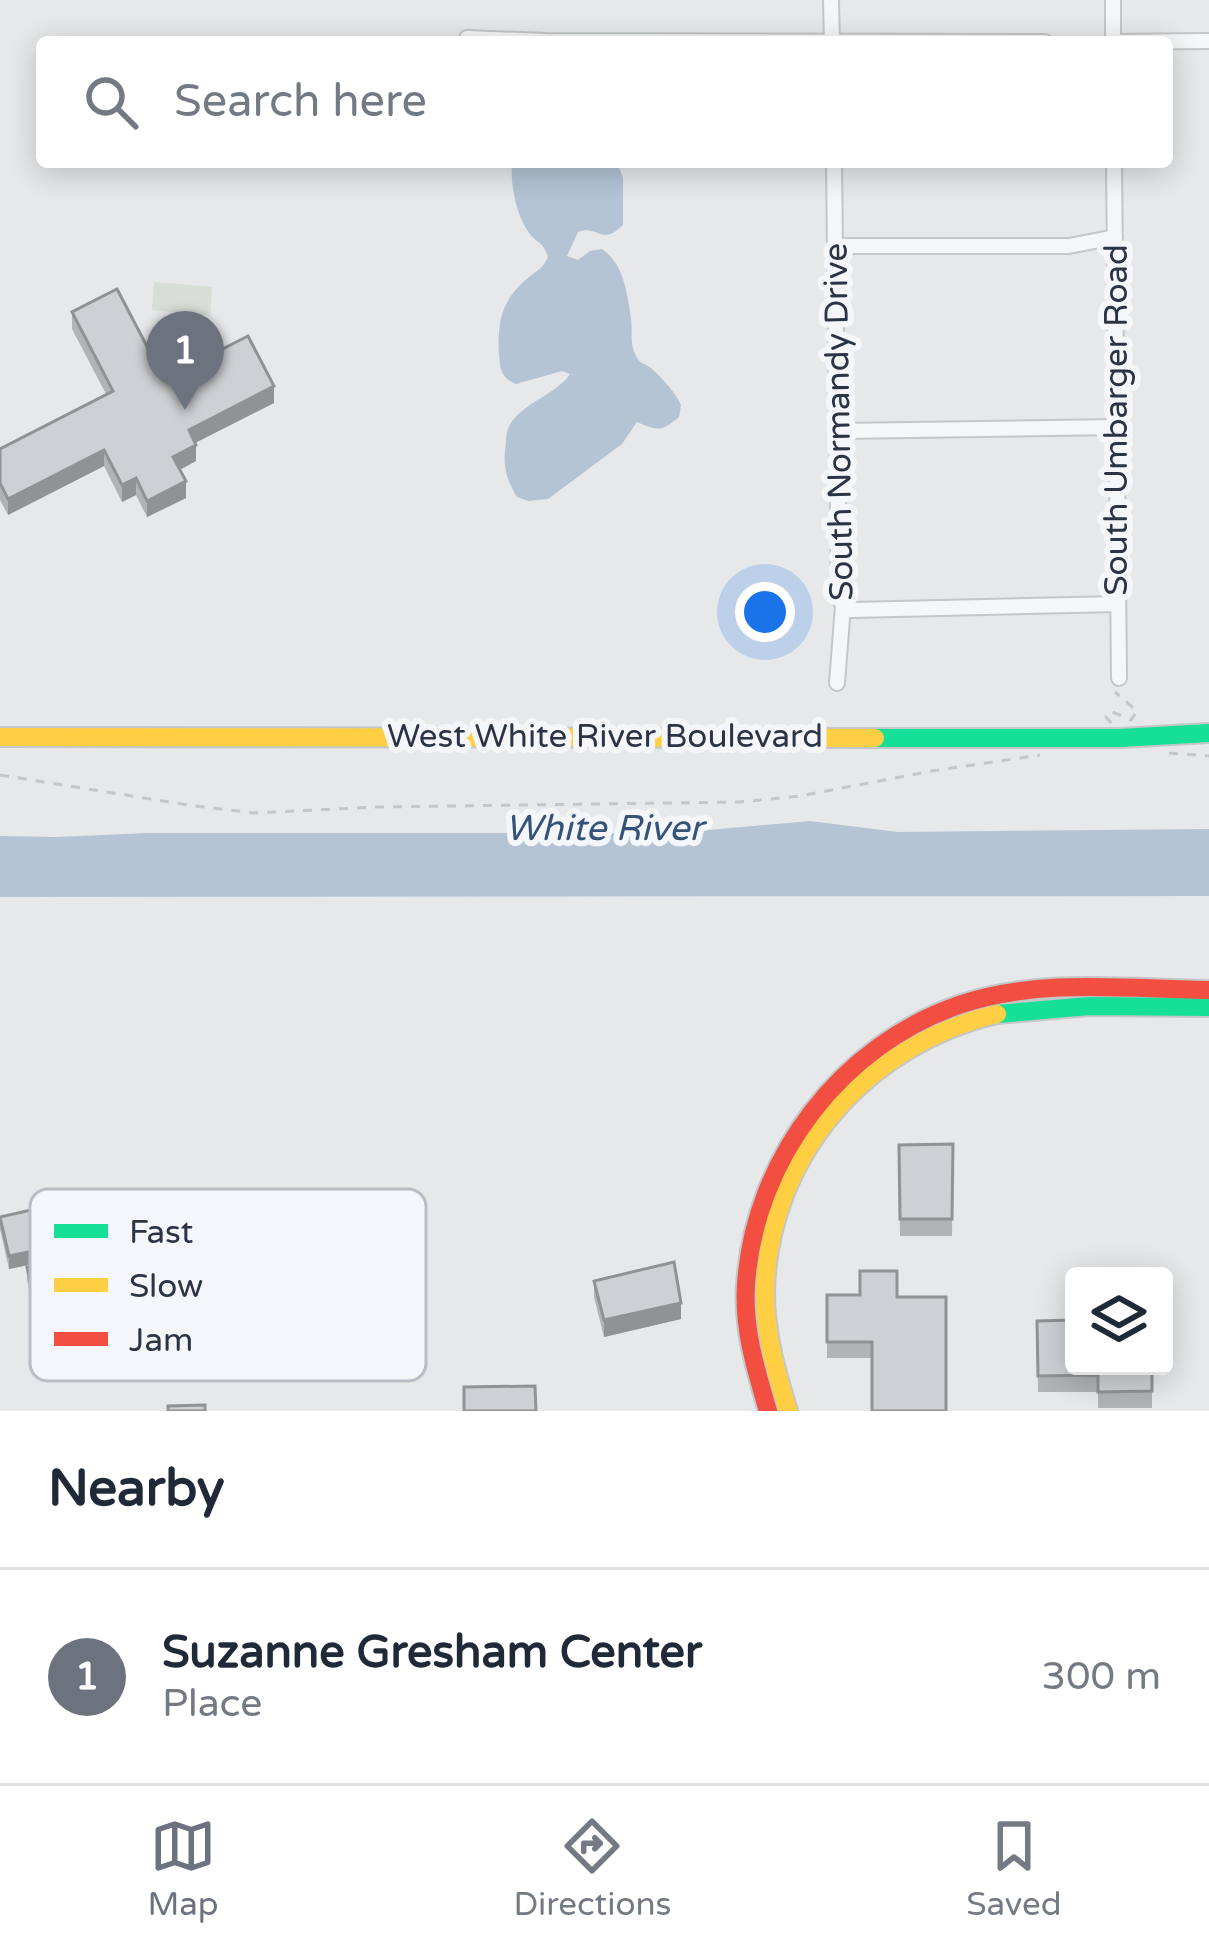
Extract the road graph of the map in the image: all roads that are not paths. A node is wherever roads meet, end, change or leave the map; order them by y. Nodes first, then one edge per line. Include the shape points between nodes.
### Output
1 (831, 0) edge
2 (1113, 0) edge
3 (832, 36) edge
4 (1112, 36) edge
5 (1209, 40) edge
6 (1173, 41) edge
7 (834, 168) edge
8 (1114, 168) edge
9 (1115, 237) junction
10 (836, 246) junction
11 (1117, 427) junction
12 (838, 431) junction
13 (1117, 604) junction
14 (843, 606) junction
15 (1119, 679) road end
16 (837, 683) dead end
17 (1209, 734) edge
18 (0, 737) edge
19 (1209, 990) edge
20 (1209, 1007) edge
21 (769, 1411) edge
22 (788, 1411) edge

1 - 3 street
2 - 4 street
5 - 6 street
7 - 10 street, South Normandy Drive
8 - 9 street, South Umbarger Road
9 - 10 street via 1069,246
9 - 11 street, South Umbarger Road
10 - 12 street, South Normandy Drive
11 - 12 street
11 - 13 street, South Umbarger Road
12 - 14 street, South Normandy Drive
13 - 14 street
13 - 15 street, South Umbarger Road
14 - 16 street, South Normandy Drive
17 - 18 main road, West White River Boulevard
19 - 21 main road via 1036,990 964,1004 905,1028 841,1076 788,1144 757,1224 747,1306
20 - 22 main road via 999,1014 914,1043 864,1077 803,1152 778,1210 765,1306 772,1368

